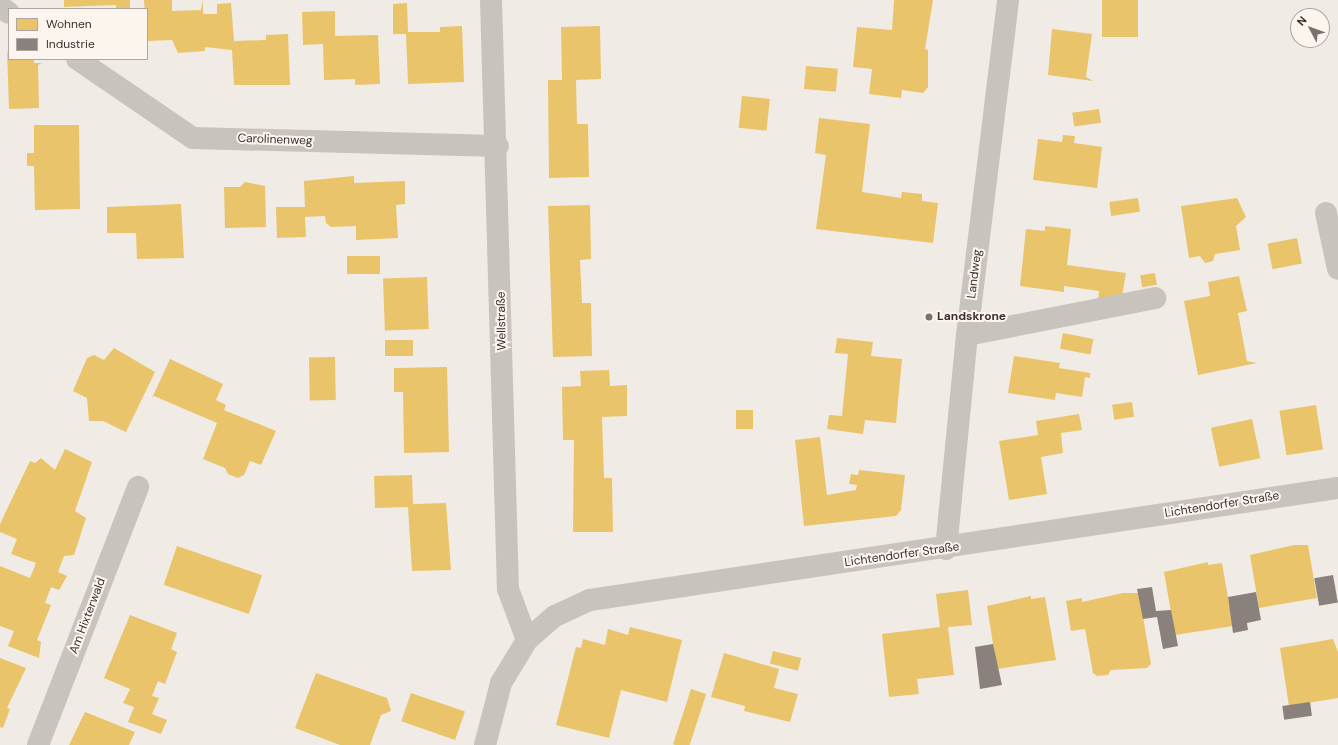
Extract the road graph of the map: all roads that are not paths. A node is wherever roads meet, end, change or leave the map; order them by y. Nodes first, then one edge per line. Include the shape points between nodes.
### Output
1 (491, 0) edge
2 (1008, 0) edge
3 (78, 60) edge
4 (498, 146) junction
5 (1326, 213) dead end
6 (1338, 269) edge
7 (1155, 298) dead end
8 (967, 335) junction
9 (138, 487) dead end
10 (1338, 488) edge
11 (946, 549) junction
12 (527, 640) junction
13 (38, 745) edge
14 (486, 745) edge

1 - 4 street, Wellstraße
2 - 8 street, Landweg
3 - 4 street, Carolinenweg via 193,138
4 - 12 street, Wellstraße via 508,589
5 - 6 street
7 - 8 street
8 - 11 street, Landweg
9 - 13 street, Am Hixterwald
10 - 11 street, Lichtendorfer Straße
11 - 12 street, Lichtendorfer Straße via 590,600 555,616
12 - 14 street, Lichtendorfer Straße via 501,683

